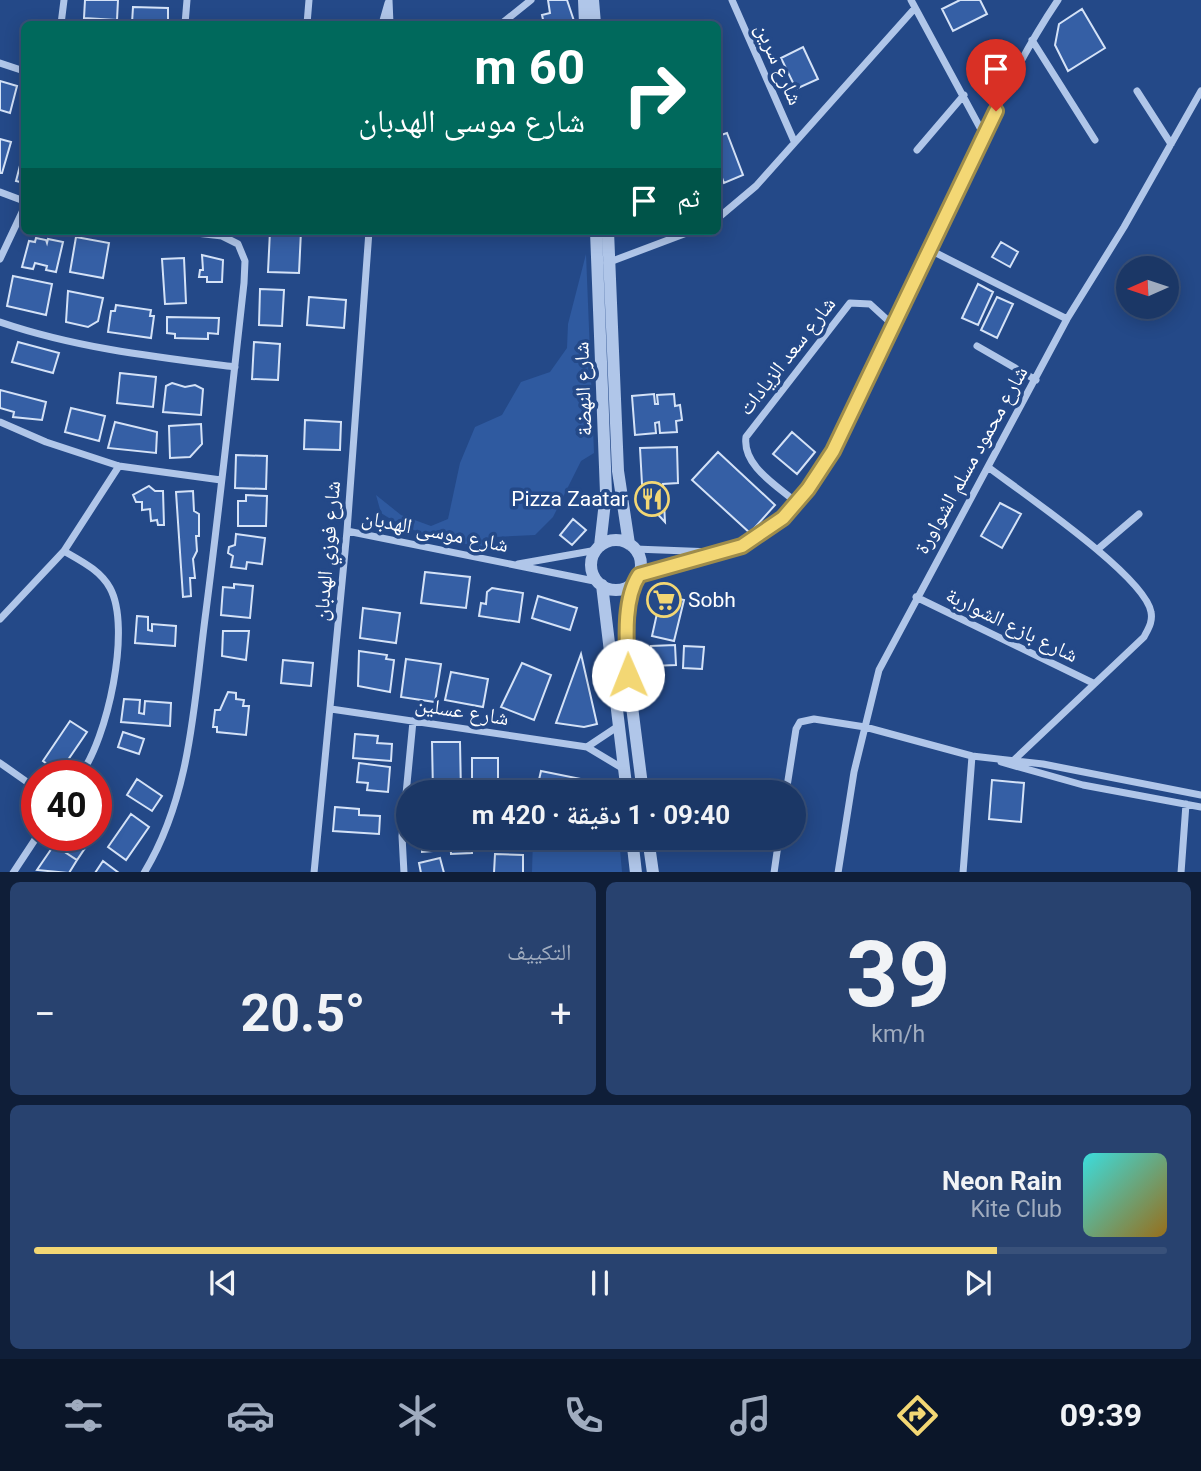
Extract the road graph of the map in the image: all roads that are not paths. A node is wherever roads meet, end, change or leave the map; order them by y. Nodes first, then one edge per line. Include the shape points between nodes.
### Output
1 (64, 0) edge
2 (187, 0) edge
3 (309, 0) edge
4 (531, 0) edge
5 (584, 0) edge
6 (593, 0) edge
7 (732, 0) edge
8 (1058, 0) edge
9 (389, 1) edge
10 (913, 4) edge
11 (61, 21) edge
12 (185, 21) edge
13 (307, 21) edge
14 (383, 21) edge
15 (390, 21) edge
16 (505, 21) edge
17 (585, 21) edge
18 (595, 21) edge
19 (1031, 40) junction
20 (0, 63) edge
21 (21, 70) edge
22 (1201, 90) edge
23 (1137, 92) dead end
24 (964, 95) junction
25 (984, 135) junction
26 (1095, 140) dead end
27 (794, 141) junction
28 (1171, 144) junction
29 (917, 150) dead end
30 (0, 192) edge
31 (21, 200) edge
32 (21, 214) edge
33 (721, 216) edge
34 (204, 235) edge
35 (369, 235) edge
36 (597, 235) edge
37 (608, 235) edge
38 (681, 235) edge
39 (930, 250) junction
40 (0, 259) edge
41 (604, 264) junction
42 (1067, 319) junction
43 (0, 321) edge
44 (894, 326) junction
45 (977, 346) dead end
46 (235, 367) junction
47 (1036, 380) junction
48 (0, 422) edge
49 (119, 466) junction
50 (988, 467) junction
51 (221, 480) junction
52 (797, 503) junction
53 (1139, 514) dead end
54 (347, 531) junction
55 (632, 546) junction
56 (598, 548) junction
57 (1098, 549) junction
58 (64, 551) junction
59 (721, 552) junction
60 (515, 565) junction
61 (636, 579) junction
62 (600, 584) junction
63 (916, 597) junction
64 (0, 619) edge
65 (1093, 683) junction
66 (331, 709) junction
67 (412, 721) junction
68 (620, 725) junction
69 (865, 727) junction
70 (587, 747) junction
71 (972, 757) junction
72 (994, 759) junction
73 (88, 760) edge
74 (1014, 760) junction
75 (0, 763) edge
76 (623, 769) junction
77 (1085, 773) junction
78 (21, 778) edge
79 (1108, 778) junction
80 (625, 780) edge
81 (641, 780) edge
82 (788, 780) edge
83 (1083, 785) junction
84 (1105, 790) junction
85 (1201, 795) edge
86 (1186, 804) junction
87 (1201, 807) edge
88 (633, 850) edge
89 (650, 850) edge
90 (777, 850) edge
91 (27, 851) edge
92 (14, 872) edge
93 (145, 872) edge
94 (314, 872) edge
95 (404, 872) edge
96 (636, 872) edge
97 (653, 872) edge
98 (774, 872) edge
99 (838, 872) edge
100 (963, 872) edge
101 (1181, 872) edge

1 - 11 street
2 - 12 street
3 - 13 street
4 - 16 street
5 - 17 street
6 - 18 street
7 - 27 street, شارع سرين
8 - 19 street
9 - 14 street
9 - 15 street
10 - 24 street
10 - 27 street
19 - 25 street
19 - 26 street
20 - 21 street
22 - 28 street, شارع محمود مسلم الشواورة
23 - 28 street
24 - 25 street
24 - 29 street
25 - 39 street
27 - 33 street via 740,203
28 - 42 street, شارع محمود مسلم الشواورة
30 - 31 street
32 - 40 street
34 - 46 street via 230,239 242,252 244,282
35 - 54 street, شارع فوزي الهدبان
36 - 41 street, شارع النهضة
37 - 41 street, شارع النهضة
38 - 41 street
39 - 42 street
39 - 44 street
41 - 55 street, شارع النهضة via 618,471
41 - 56 street, شارع النهضة via 606,493
42 - 47 street, شارع محمود مسلم الشواورة
43 - 46 street via 140,356
44 - 52 street via 833,451
44 - 52 street, شارع سعد الزيادات via 870,304 850,303 747,437 746,453 755,466
45 - 47 street
46 - 51 street
47 - 50 street, شارع محمود مسلم الشواورة
48 - 49 street
49 - 51 street
49 - 58 street
50 - 57 street
50 - 63 street, شارع محمود مسلم الشواورة
51 - 93 street via 183,779 169,826
52 - 59 street via 763,534
53 - 57 street
54 - 60 street, شارع موسى الهدبان
54 - 66 street, شارع فوزي الهدبان
55 - 56 street via 614,540
55 - 59 street
55 - 61 street via 641,561
56 - 60 street, شارع موسى الهدبان
56 - 62 street via 592,570
57 - 65 street via 1149,605 1151,619 1144,637
58 - 64 street
58 - 73 street via 100,574 110,588 118,628 107,711
59 - 61 street
60 - 62 street, شارع موسى الهدبان
61 - 62 street via 621,589
61 - 81 street via 627,639
62 - 68 street
63 - 65 street, شارع بازع الشواربة
63 - 69 street, شارع محمود مسلم الشواورة via 879,670
65 - 74 street
66 - 67 street, شارع عسلين
66 - 94 street, شارع فوزي الهدبان
67 - 70 street, شارع عسلين
67 - 95 street via 402,836
68 - 70 street
68 - 76 street
69 - 71 street
69 - 82 street via 814,719 800,722
69 - 99 street, شارع محمود مسلم الشواورة
70 - 76 street, شارع عسلين
71 - 72 street
71 - 100 street
72 - 74 street
72 - 83 street
74 - 77 street
75 - 78 street
76 - 80 street
77 - 79 street
77 - 83 street
79 - 84 street
79 - 85 street
83 - 84 street
84 - 86 street
86 - 87 street
86 - 101 street
88 - 96 street
89 - 97 street
90 - 98 street
91 - 92 street

